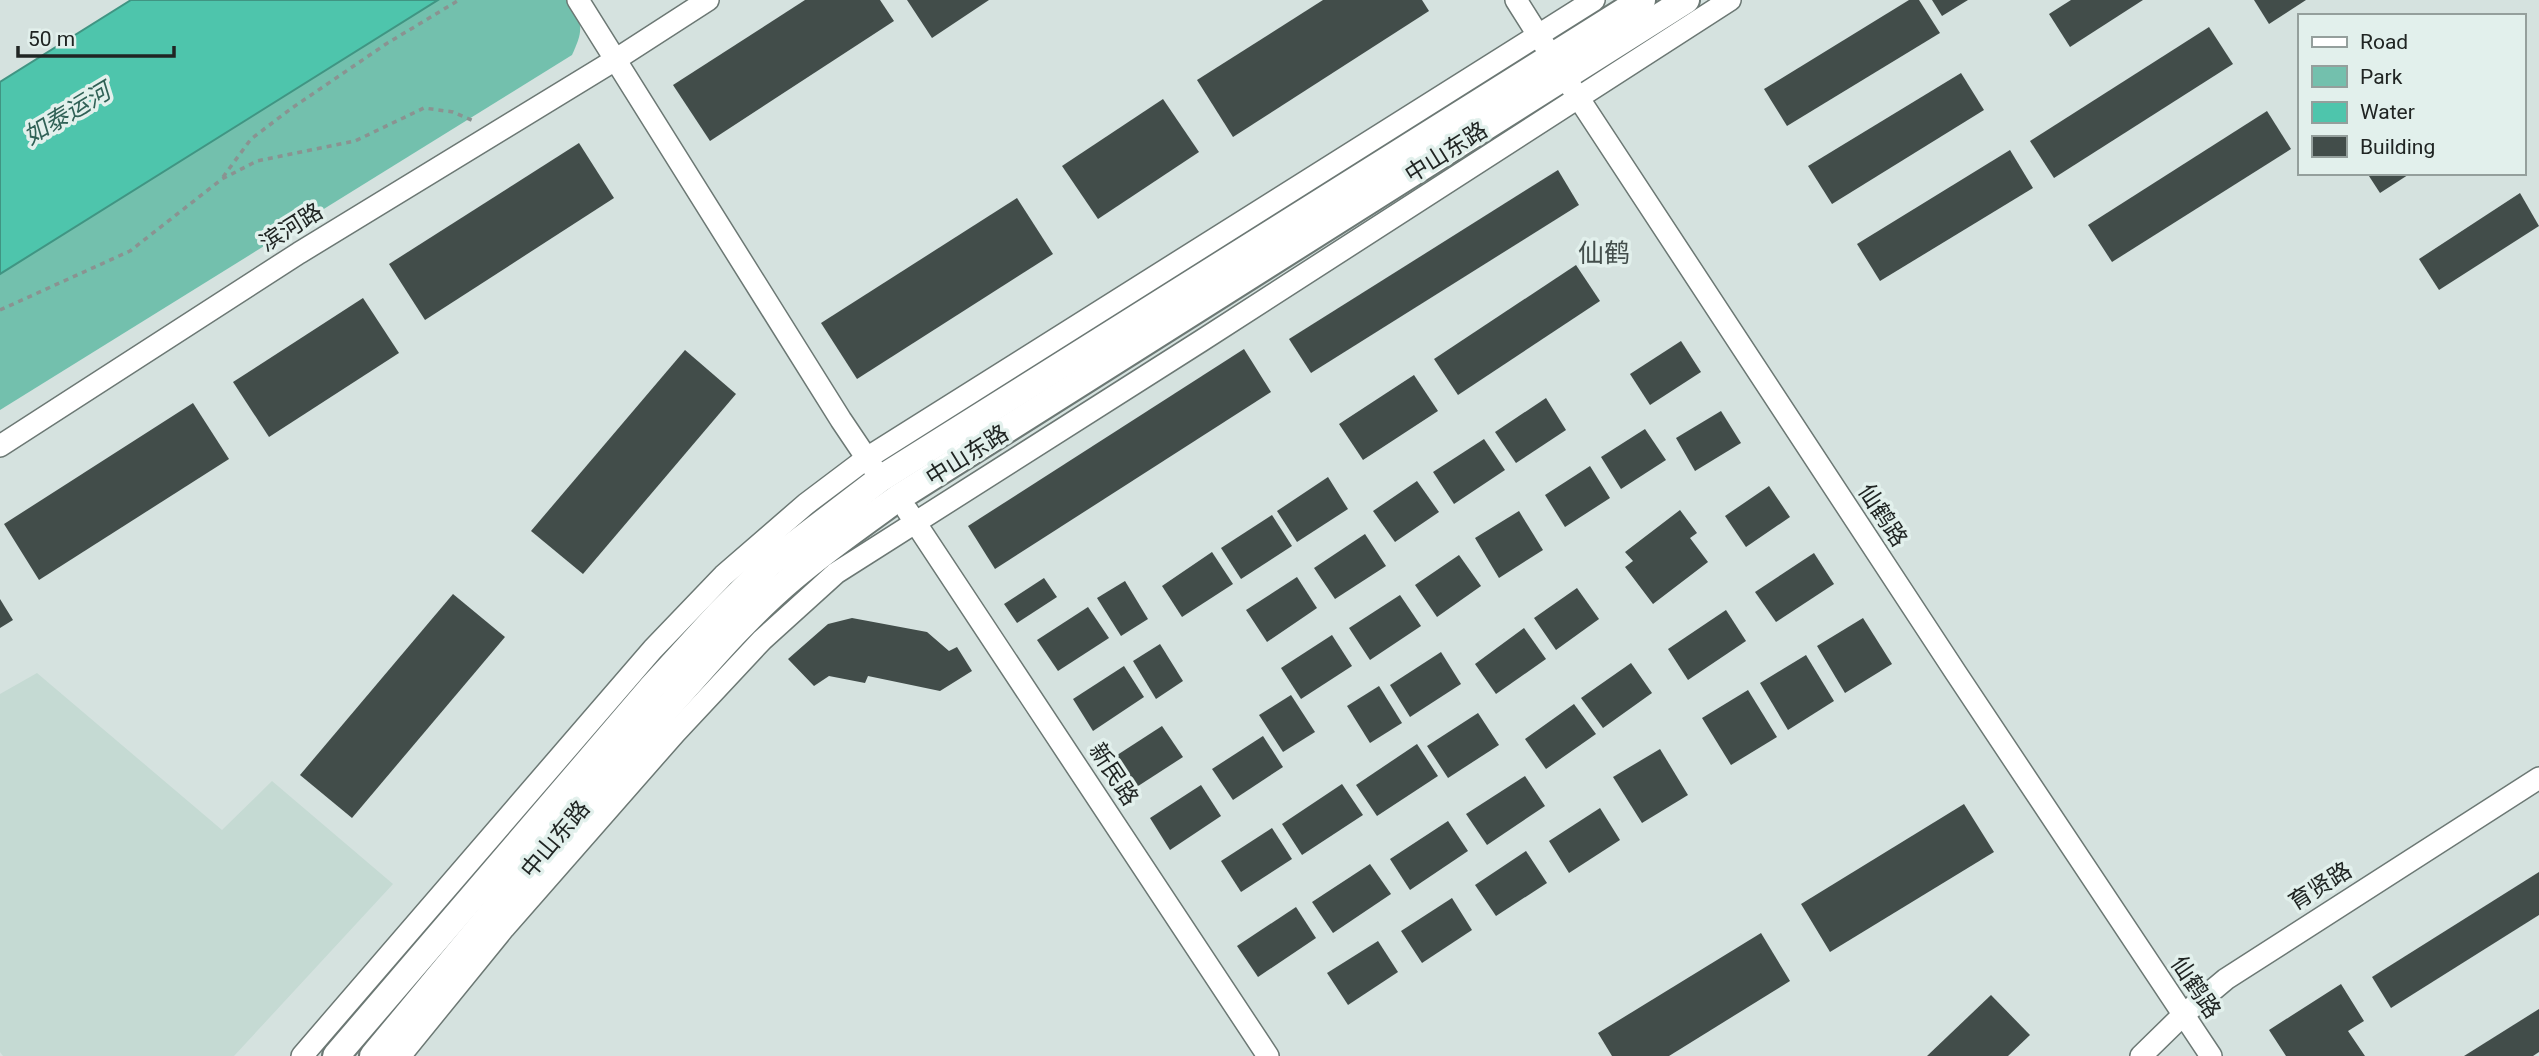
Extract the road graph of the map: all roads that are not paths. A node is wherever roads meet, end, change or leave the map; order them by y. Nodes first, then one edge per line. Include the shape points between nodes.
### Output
1 (578, 0) edge
2 (708, 0) edge
3 (1516, 0) edge
4 (1594, 0) edge
5 (1642, 0) edge
6 (1686, 0) edge
7 (1730, 0) edge
8 (615, 60) junction
9 (1558, 67) junction
10 (0, 446) edge
11 (882, 478) junction
12 (916, 521) junction
13 (2539, 778) edge
14 (2183, 1016) junction
15 (302, 1056) edge
16 (336, 1056) edge
17 (373, 1056) edge
18 (400, 1056) edge
19 (1268, 1056) edge
20 (2141, 1056) edge
21 (2211, 1056) edge

1 - 8 street, 新民路
2 - 8 street, 滨河路
3 - 9 street, 仙鹤路
4 - 9 street
5 - 9 main road, 中山东路
6 - 9 main road, 中山东路
7 - 9 street
8 - 10 street, 滨河路 via 299,253
8 - 11 street, 新民路
9 - 11 main road, 中山东路
9 - 11 street
9 - 12 street via 1201,341
9 - 14 street, 仙鹤路
11 - 12 street, 新民路
11 - 15 street via 806,504 724,575 653,649
11 - 16 main road, 中山东路 via 769,564 718,615
11 - 17 main road, 中山东路 via 841,538 744,624 620,762
12 - 18 street via 836,573 762,640 504,928
12 - 19 street, 新民路
13 - 14 street, 育贤路 via 2274,946
14 - 20 street, 育贤路
14 - 21 street, 仙鹤路

